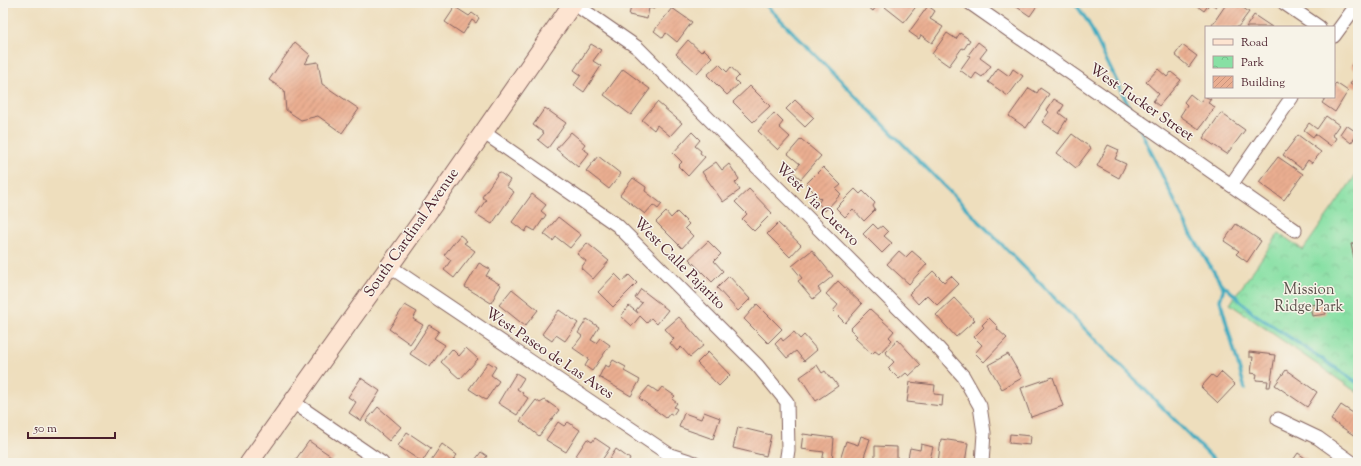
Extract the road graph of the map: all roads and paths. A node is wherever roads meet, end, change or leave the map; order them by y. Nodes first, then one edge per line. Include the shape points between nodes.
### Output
1 (573, 3) edge
2 (970, 3) edge
3 (1284, 3) edge
4 (1358, 3) edge
5 (1318, 26) edge
6 (1335, 35) edge
7 (1291, 98) edge
8 (483, 132) junction
9 (1231, 185) junction
10 (1295, 230) dead end
11 (389, 266) junction
12 (293, 402) junction
13 (1278, 419) dead end
14 (668, 459) edge
15 (249, 463) edge
16 (382, 463) edge
17 (694, 463) edge
18 (786, 463) edge
19 (982, 463) edge
20 (1353, 463) edge

1 - 8 main road, South Cardinal Avenue
1 - 19 street, West Via Cuervo via 638,48 963,376 980,406 984,433
2 - 9 street, West Tucker Street
3 - 5 street
4 - 6 street
7 - 9 street
8 - 11 main road, South Cardinal Avenue
8 - 18 street, West Calle Pajarito via 617,225 756,365 787,402
9 - 10 street, West Tucker Street
11 - 12 main road, South Cardinal Avenue
11 - 14 street, West Paseo de Las Aves
12 - 15 main road, South Cardinal Avenue
12 - 16 street
13 - 20 street via 1318,438
14 - 17 street, West Paseo de Las Aves

